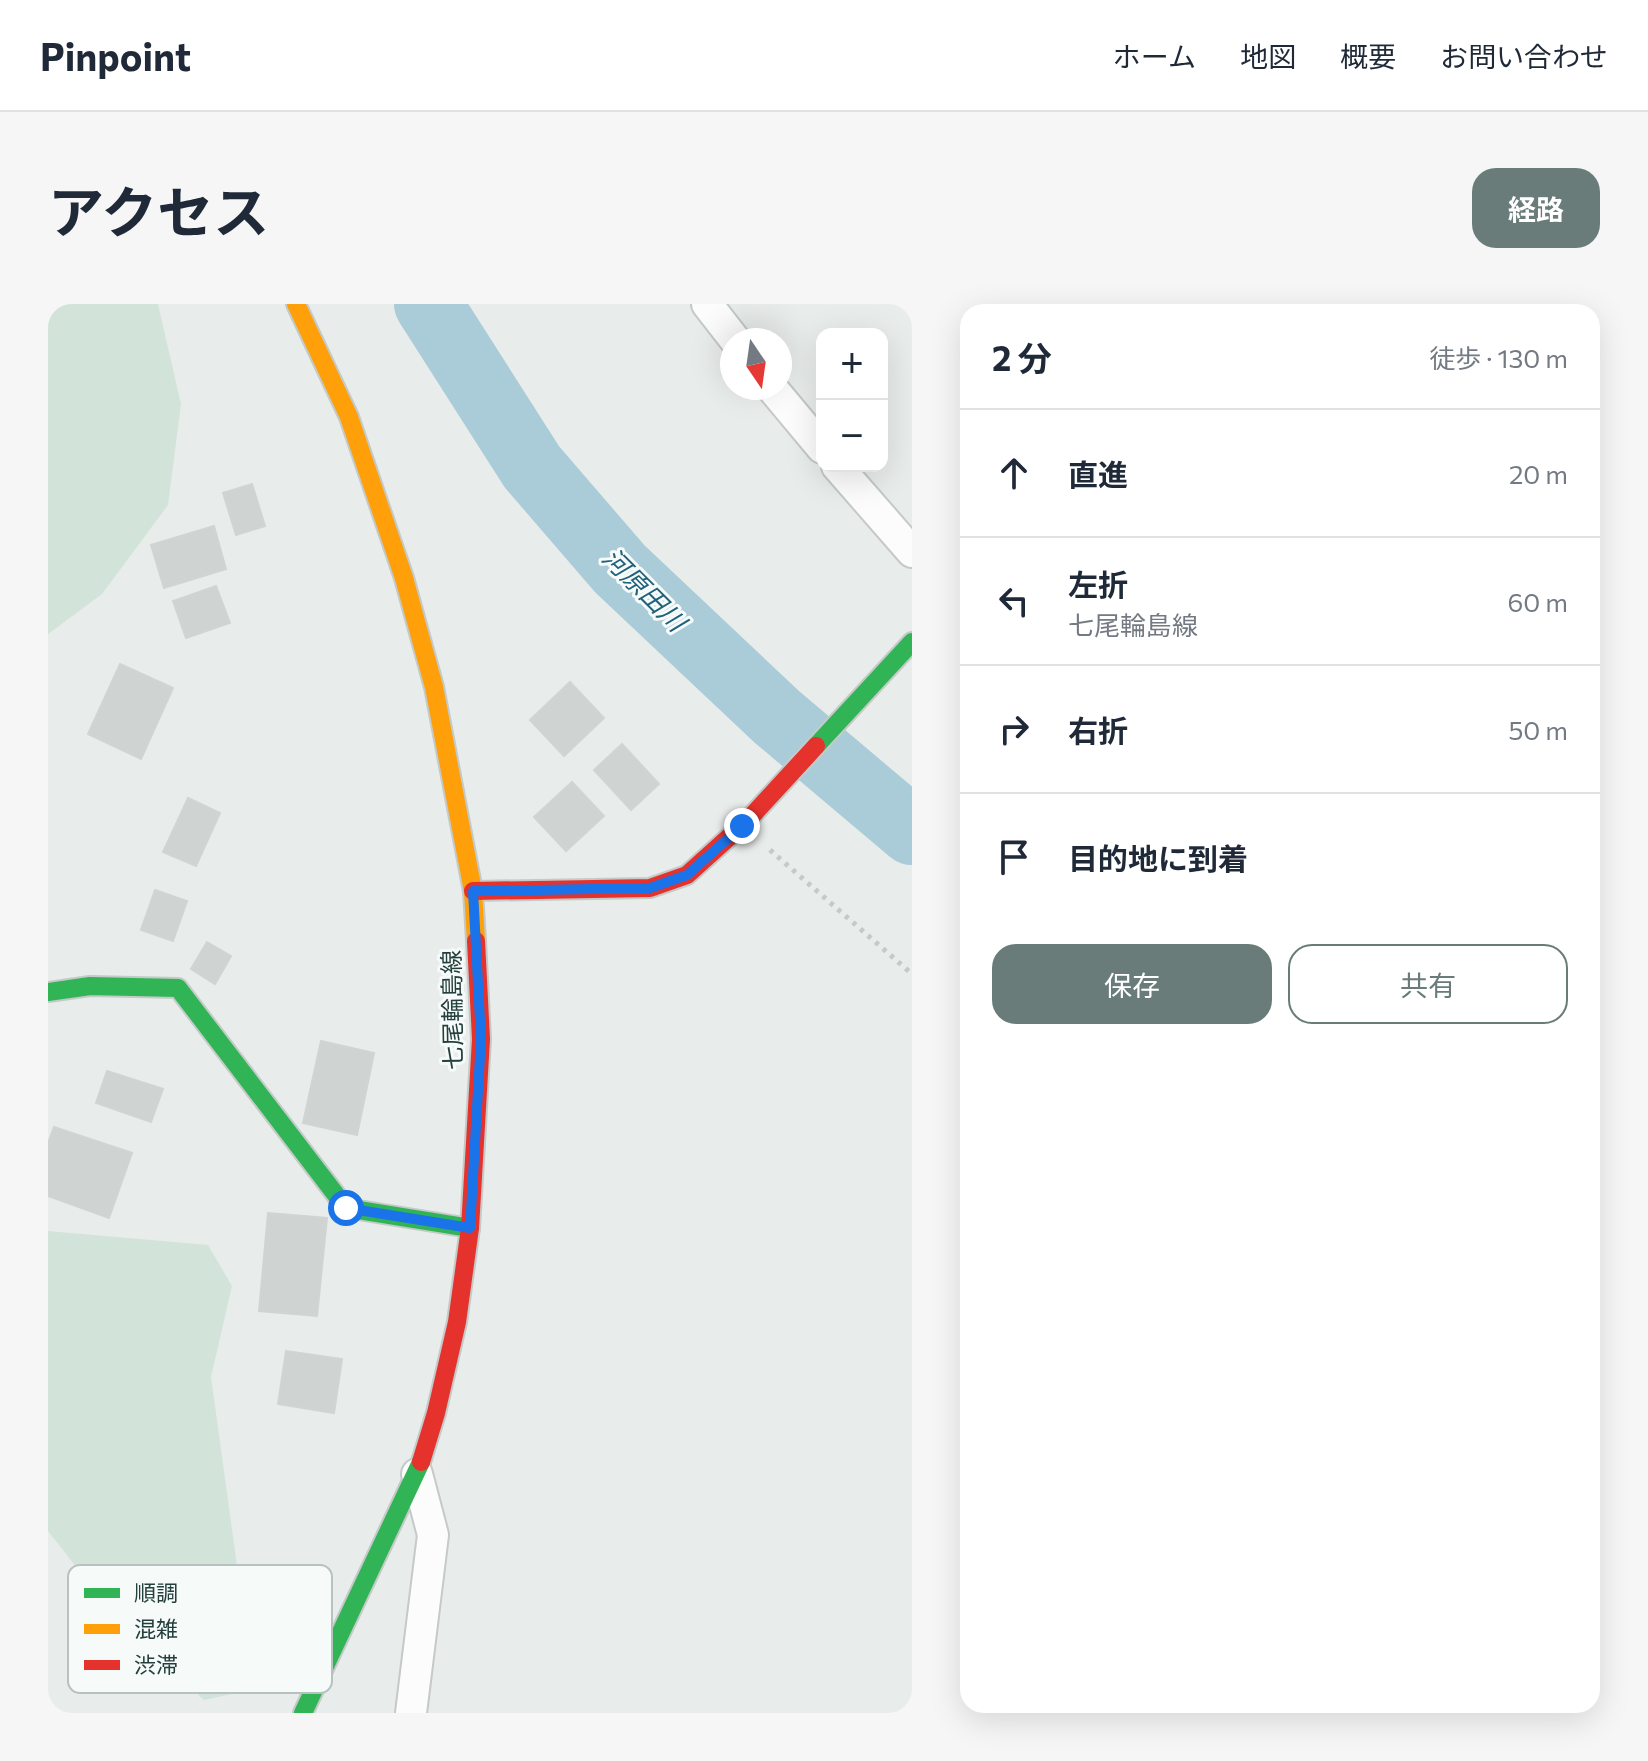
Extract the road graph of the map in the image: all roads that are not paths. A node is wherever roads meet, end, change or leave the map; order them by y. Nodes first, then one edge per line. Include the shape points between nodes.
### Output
1 (296, 304) edge
2 (707, 304) edge
3 (726, 328) edge
4 (782, 400) edge
5 (816, 441) edge
6 (842, 472) edge
7 (912, 552) edge
8 (912, 642) edge
9 (473, 891) junction
10 (48, 992) edge
11 (470, 1228) junction
12 (417, 1474) junction
13 (332, 1652) edge
14 (313, 1693) edge
15 (303, 1713) edge
16 (411, 1713) edge

1 - 9 main road, 七尾輪島線 via 349,417 404,578 434,687
2 - 3 street
4 - 5 street
6 - 7 street
8 - 9 main road via 745,823 687,875 650,888
9 - 11 main road, 七尾輪島線 via 481,1039
10 - 11 main road via 90,986 178,988 346,1208
11 - 12 main road, 七尾輪島線 via 457,1322
12 - 13 main road, 七尾輪島線
12 - 16 street via 433,1535
14 - 15 main road, 七尾輪島線

